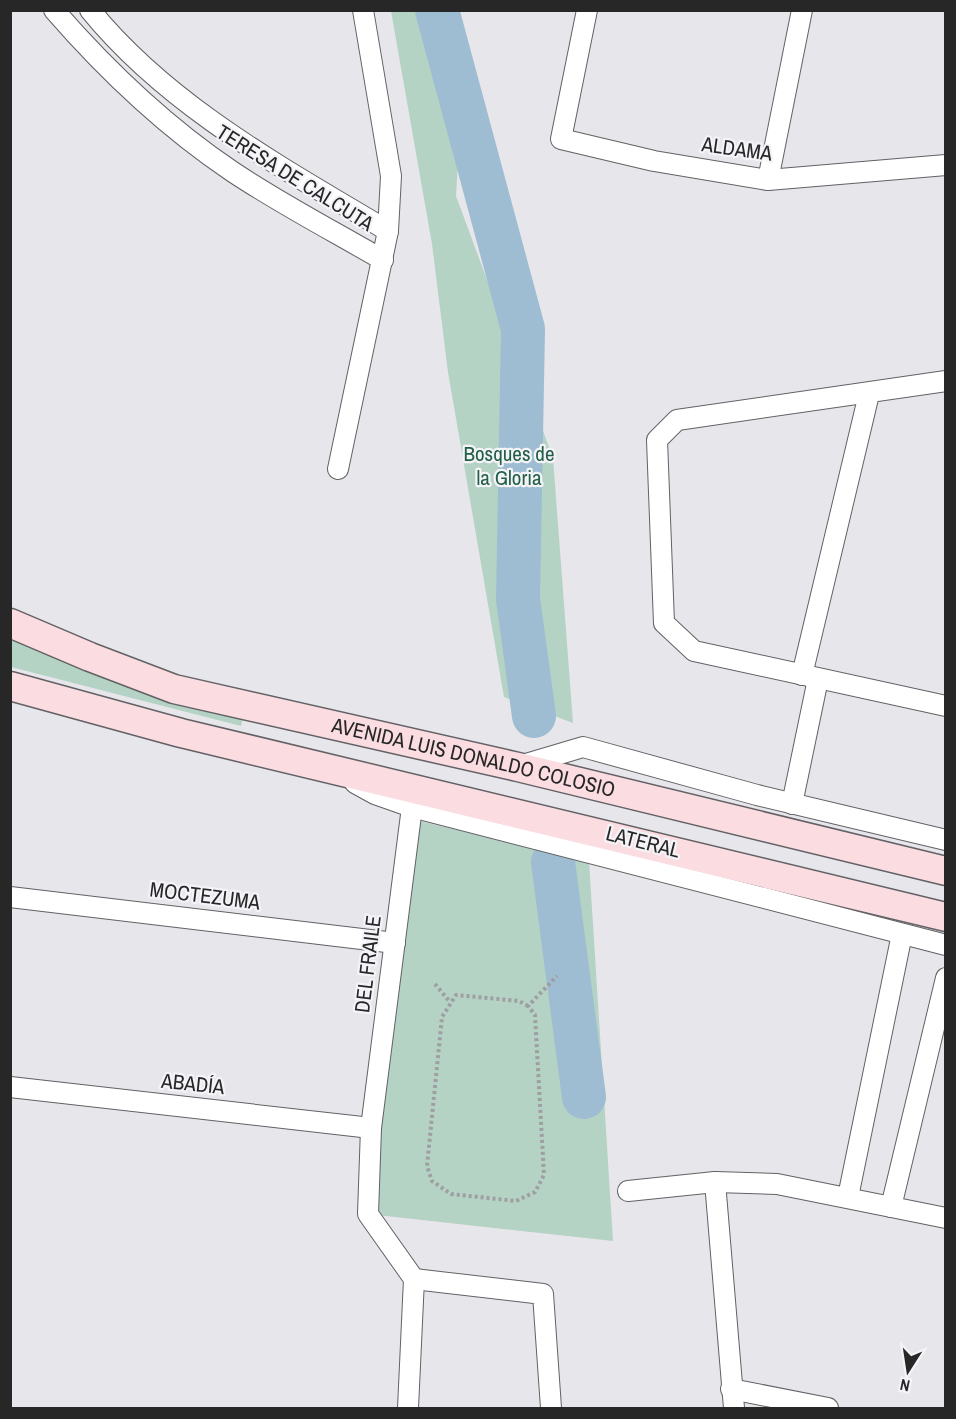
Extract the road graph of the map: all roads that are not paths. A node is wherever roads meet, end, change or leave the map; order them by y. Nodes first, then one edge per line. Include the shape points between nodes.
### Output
1 (54, 10) edge
2 (90, 10) edge
3 (363, 10) edge
4 (587, 10) edge
5 (802, 10) edge
6 (945, 165) edge
7 (768, 180) junction
8 (388, 231) junction
9 (383, 260) junction
10 (945, 381) edge
11 (869, 394) junction
12 (338, 469) dead end
13 (10, 623) edge
14 (810, 677) junction
15 (10, 686) edge
16 (945, 706) edge
17 (518, 767) junction
18 (335, 771) junction
19 (792, 804) junction
20 (412, 807) junction
21 (945, 840) edge
22 (945, 871) edge
23 (10, 897) edge
24 (945, 917) edge
25 (902, 934) junction
26 (395, 943) junction
27 (945, 945) edge
28 (945, 978) edge
29 (10, 1087) edge
30 (371, 1128) junction
31 (716, 1182) junction
32 (628, 1191) dead end
33 (848, 1197) junction
34 (891, 1207) junction
35 (945, 1218) edge
36 (414, 1279) junction
37 (731, 1389) junction
38 (408, 1408) edge
39 (551, 1408) edge
40 (734, 1408) edge
41 (828, 1408) edge

1 - 9 street, TERESA DE CALCUTA via 125,87 206,152 282,202
2 - 8 street, TERESA DE CALCUTA via 146,69 199,111 245,144
3 - 8 street, TERESA DE CALCUTA via 391,176
4 - 7 street, ALDAMA via 561,139 654,161
5 - 7 street
6 - 7 street, ALDAMA
8 - 9 street, TERESA DE CALCUTA
9 - 12 street, TERESA DE CALCUTA
10 - 11 street
11 - 14 street
11 - 14 street via 677,420 657,440 664,622 694,651
13 - 17 street, AVENIDA LUIS DONALDO COLOSIO via 174,688
14 - 16 street
14 - 19 street
15 - 18 street, AVENIDA LUIS DONALDO COLOSIO
17 - 19 street via 583,747
17 - 22 street, AVENIDA LUIS DONALDO COLOSIO
18 - 20 street, LATERAL via 375,794
18 - 24 street, AVENIDA LUIS DONALDO COLOSIO
19 - 21 street
20 - 25 street, LATERAL
20 - 26 street, DEL FRAILE
23 - 26 street, MOCTEZUMA
25 - 27 street, LATERAL
25 - 33 street
26 - 30 street, DEL FRAILE
28 - 34 street
29 - 30 street, ABADÍA
30 - 36 street, DEL FRAILE via 368,1214
31 - 32 street
31 - 33 street via 777,1184
31 - 37 street
33 - 34 street
34 - 35 street
36 - 38 street
36 - 39 street via 543,1294
37 - 40 street
37 - 41 street

